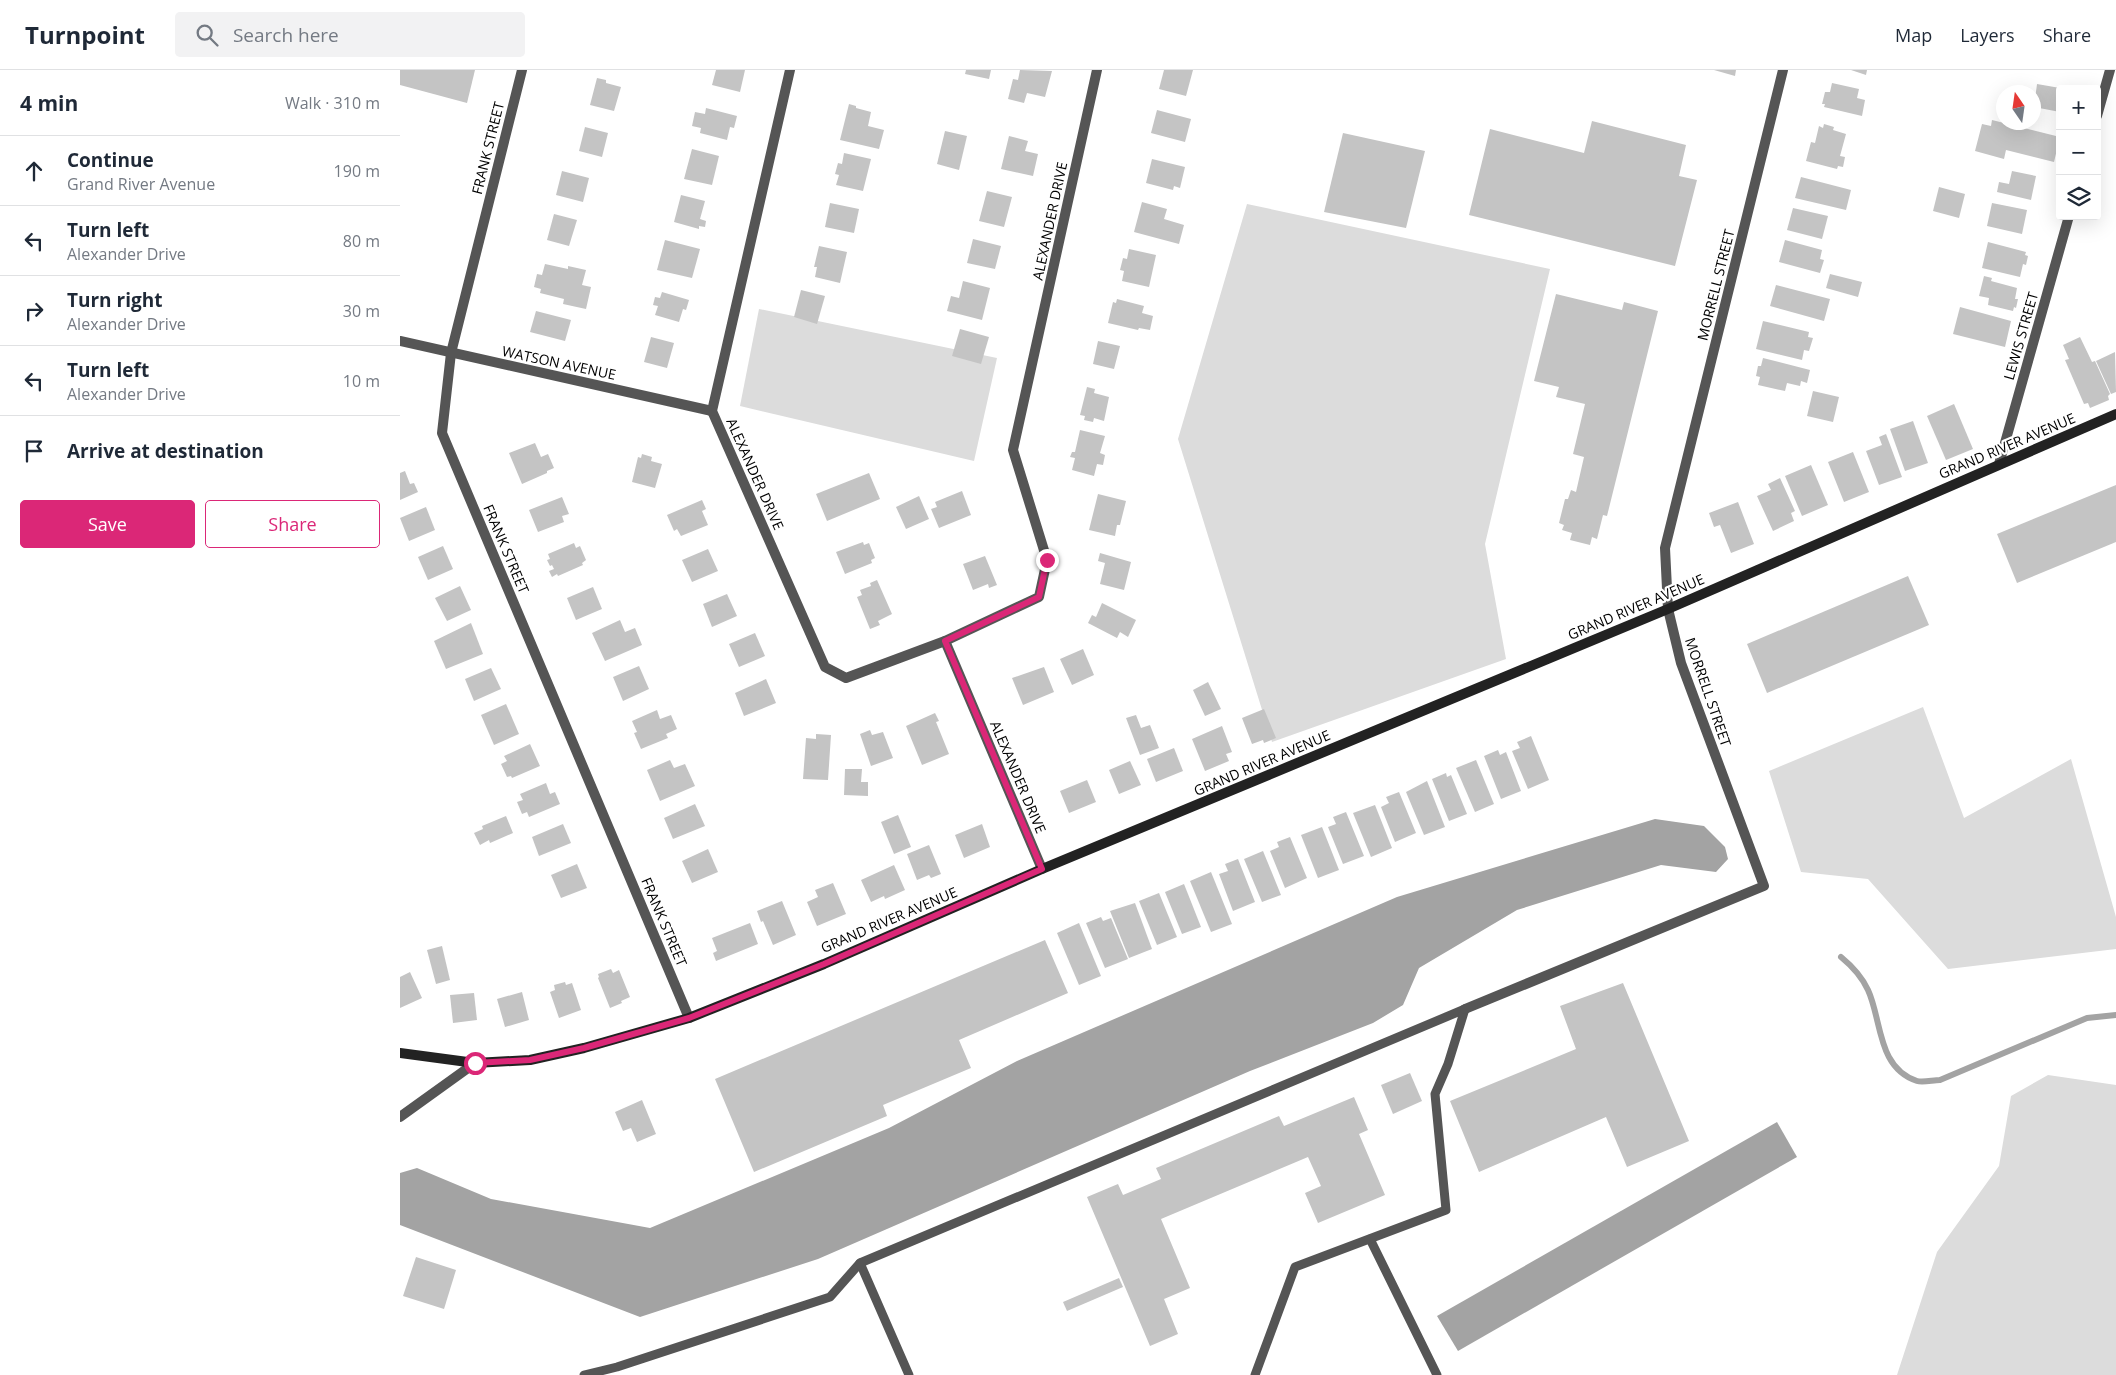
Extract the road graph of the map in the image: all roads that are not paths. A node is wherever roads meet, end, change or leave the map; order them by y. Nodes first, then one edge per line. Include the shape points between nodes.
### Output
1 (522, 70) edge
2 (790, 70) edge
3 (1097, 70) edge
4 (1783, 70) edge
5 (2110, 70) edge
6 (2101, 102) edge
7 (2068, 220) edge
8 (400, 340) edge
9 (450, 353) junction
10 (712, 411) junction
11 (2116, 414) edge
12 (1999, 464) junction
13 (1668, 609) junction
14 (945, 641) junction
15 (1042, 869) junction
16 (1465, 1009) junction
17 (689, 1018) junction
18 (400, 1053) edge
19 (475, 1063) junction
20 (400, 1118) edge
21 (1370, 1239) junction
22 (860, 1263) junction
23 (584, 1375) edge
24 (909, 1375) edge
25 (1255, 1375) edge
26 (1437, 1375) edge

1 - 9 street, FRANK STREET
2 - 10 street, ALEXANDER DRIVE
3 - 14 street, ALEXANDER DRIVE via 1013,450 1047,560 1039,597
4 - 13 street, MORRELL STREET via 1665,548
5 - 6 street
7 - 12 street, LEWIS STREET
8 - 9 street, WATSON AVENUE
9 - 10 street, WATSON AVENUE
9 - 17 street, FRANK STREET via 442,433
10 - 14 street, ALEXANDER DRIVE via 824,667 846,678
11 - 12 street, GRAND RIVER AVENUE
12 - 13 street, GRAND RIVER AVENUE
13 - 15 street, GRAND RIVER AVENUE
13 - 16 street, MORRELL STREET via 1681,663 1764,886
14 - 15 street, ALEXANDER DRIVE
15 - 17 street, GRAND RIVER AVENUE via 824,964
16 - 21 lane via 1435,1094 1446,1210
16 - 22 lane
17 - 19 street, GRAND RIVER AVENUE via 530,1060
18 - 19 street, GRAND RIVER AVENUE
19 - 20 street
21 - 25 lane via 1295,1267
21 - 26 lane
22 - 23 lane via 830,1297
22 - 24 lane

